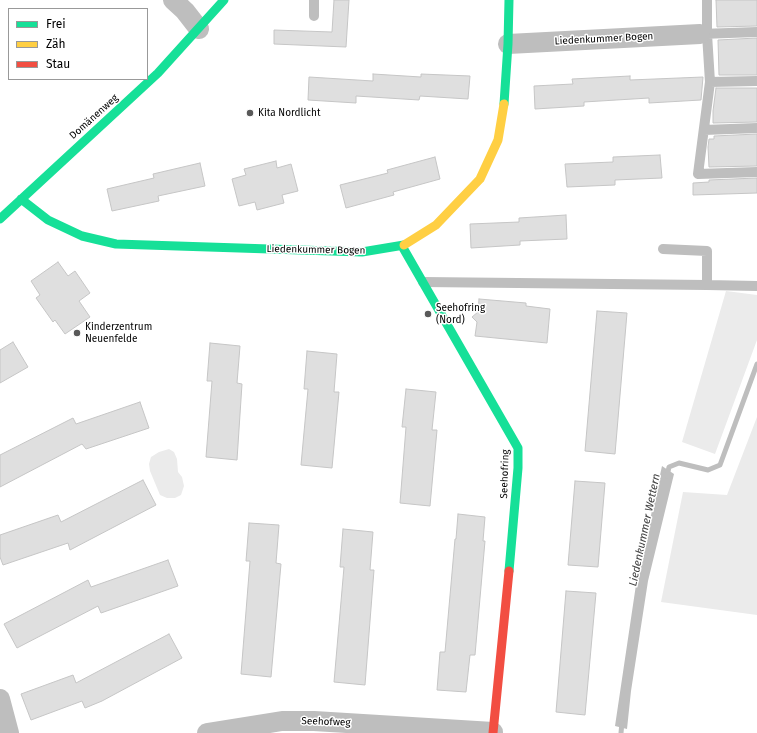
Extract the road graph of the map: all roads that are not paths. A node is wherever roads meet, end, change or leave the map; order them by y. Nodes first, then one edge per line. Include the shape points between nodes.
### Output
1 (173, 0) edge
2 (224, 0) edge
3 (314, 0) edge
4 (508, 0) edge
5 (707, 0) edge
6 (314, 16) dead end
7 (199, 30) junction
8 (757, 32) edge
9 (704, 34) junction
10 (508, 44) junction
11 (757, 81) edge
12 (710, 82) junction
13 (757, 128) edge
14 (704, 130) junction
15 (757, 172) edge
16 (21, 199) junction
17 (0, 219) edge
18 (402, 246) junction
19 (663, 250) dead end
20 (423, 282) junction
21 (707, 285) junction
22 (757, 286) edge
23 (0, 699) edge
24 (493, 732) edge
25 (9, 733) edge
26 (208, 733) edge

1 - 7 street
2 - 7 street, Domänenweg
3 - 6 lane
4 - 10 street, Liedenkummer Bogen
5 - 9 lane
7 - 16 street, Domänenweg via 158,74
8 - 9 lane
9 - 10 street, Liedenkummer Bogen
9 - 12 lane
10 - 18 street, Liedenkummer Bogen via 503,113 498,140 480,179 436,225
11 - 12 lane
12 - 14 lane
13 - 14 lane
14 - 15 lane via 698,174
16 - 17 street, Domänenweg
16 - 18 street, Liedenkummer Bogen via 48,220 82,236 116,244 362,252
18 - 20 street, Seehofring
19 - 21 lane via 708,251
20 - 21 lane
20 - 24 street, Seehofring via 518,448 510,565
21 - 22 lane
23 - 25 street
24 - 26 street, Seehofweg via 282,721

